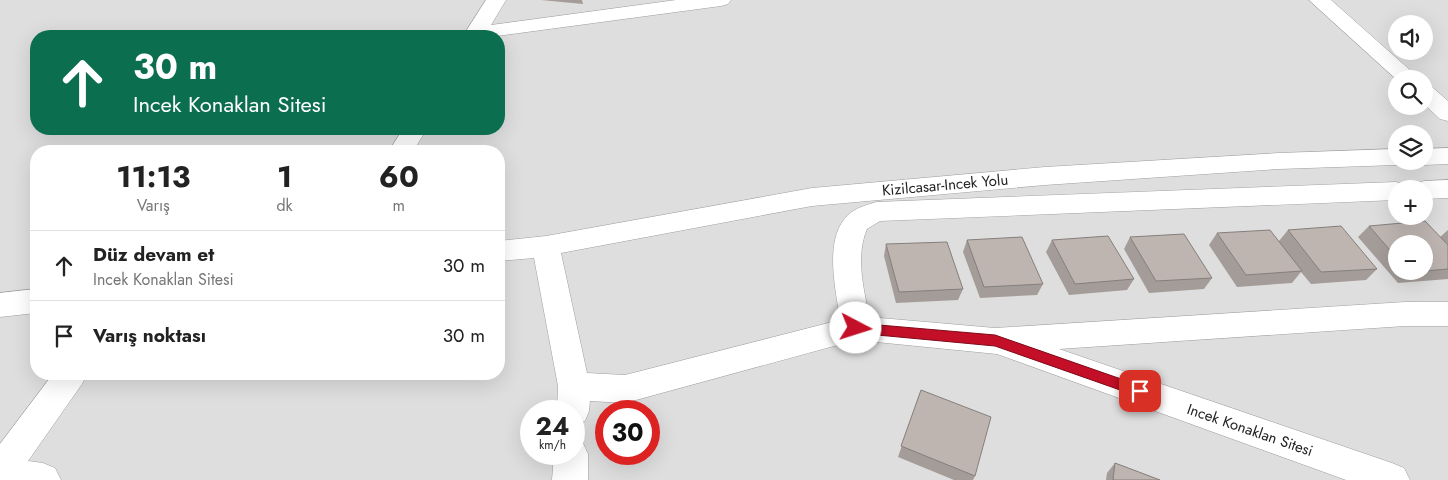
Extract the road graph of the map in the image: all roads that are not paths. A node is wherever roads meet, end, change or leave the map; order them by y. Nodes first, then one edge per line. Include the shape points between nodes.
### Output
1 (496, 0) edge
2 (721, 0) edge
3 (1319, 0) edge
4 (477, 30) edge
5 (503, 30) edge
6 (1399, 70) edge
7 (1433, 100) edge
8 (1448, 114) edge
9 (1448, 156) edge
10 (1388, 157) edge
11 (1433, 157) edge
12 (1448, 189) edge
13 (1433, 190) edge
14 (1388, 191) edge
15 (546, 246) junction
16 (505, 250) edge
17 (30, 302) edge
18 (0, 305) edge
19 (1448, 314) edge
20 (856, 328) junction
21 (995, 340) junction
22 (67, 380) edge
23 (573, 399) edge
24 (571, 465) edge
25 (0, 473) edge
26 (43, 480) edge
27 (570, 480) edge
28 (1392, 480) edge

1 - 4 street
2 - 5 street
3 - 6 street
7 - 8 street
9 - 11 street
10 - 15 street, Kizilcasar-Incek Yolu via 1045,176 812,197
12 - 13 street
14 - 20 street via 876,212 857,222 848,243 847,263
15 - 16 street, Kizilcasar-Incek Yolu
15 - 23 street
17 - 18 street
19 - 21 street
20 - 21 street
20 - 23 street via 625,389
21 - 28 street, Incek Konaklan Sitesi
22 - 25 street
24 - 27 street
25 - 26 street

